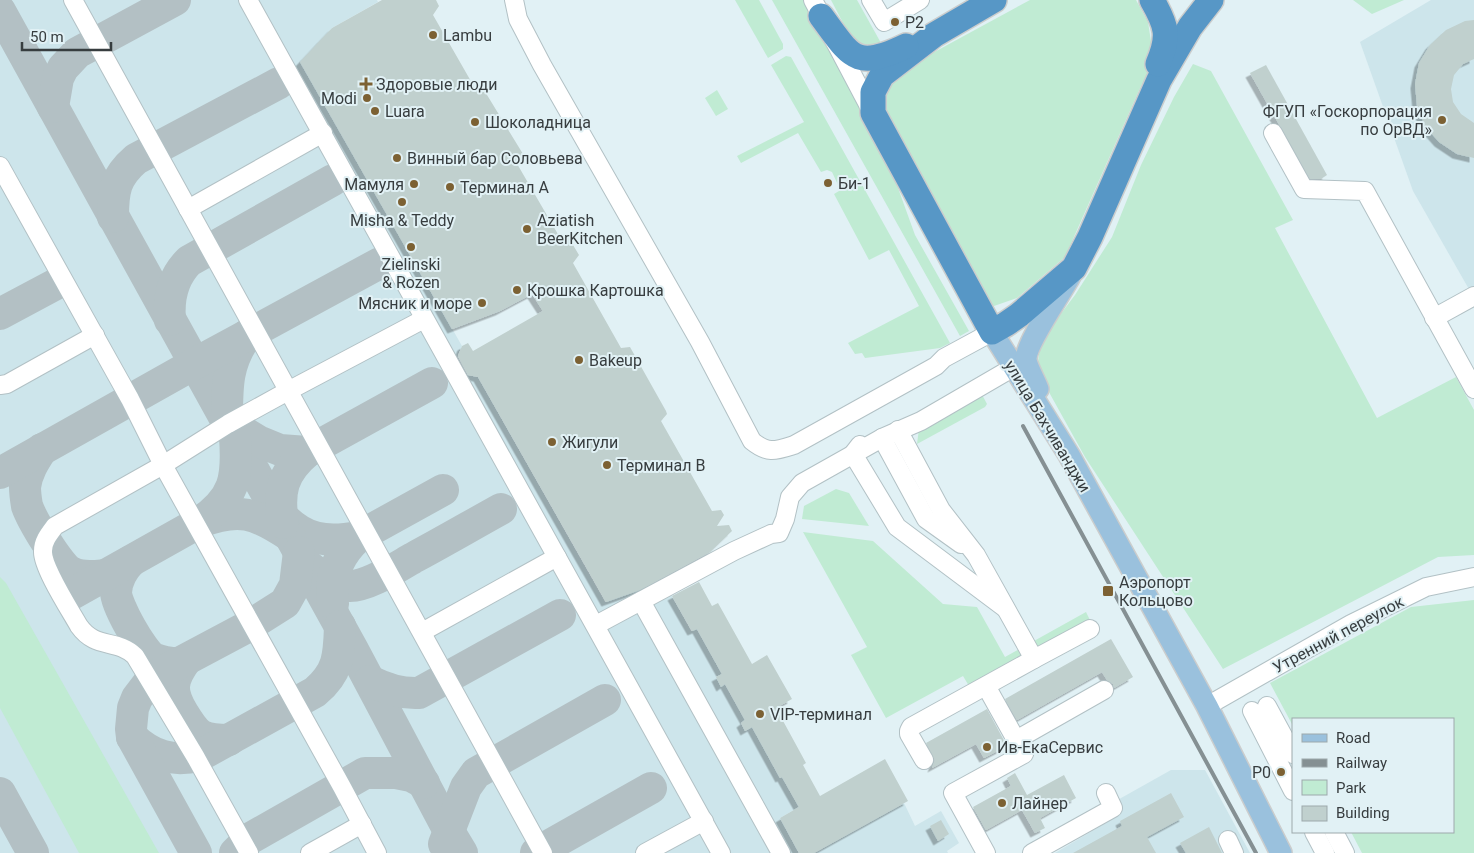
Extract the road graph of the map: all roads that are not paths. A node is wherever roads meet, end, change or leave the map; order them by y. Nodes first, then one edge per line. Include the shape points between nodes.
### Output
1 (73, 0) edge
2 (248, 0) edge
3 (514, 0) edge
4 (872, 0) edge
5 (920, 0) edge
6 (994, 0) edge
7 (1152, 0) edge
8 (1211, 0) edge
9 (817, 8) edge
10 (934, 35) junction
11 (873, 113) junction
12 (1273, 133) dead end
13 (323, 134) junction
14 (1130, 147) junction
15 (0, 166) edge
16 (188, 209) junction
17 (1074, 268) junction
18 (1474, 296) edge
19 (1434, 318) junction
20 (424, 319) junction
21 (992, 332) junction
22 (95, 335) junction
23 (1016, 362) junction
24 (0, 385) edge
25 (1474, 389) edge
26 (288, 391) junction
27 (898, 430) junction
28 (882, 438) junction
29 (858, 448) junction
30 (163, 465) junction
31 (976, 555) junction
32 (557, 557) junction
33 (1474, 578) edge
34 (641, 601) junction
35 (1005, 608) junction
36 (596, 626) junction
37 (1090, 629) dead end
38 (422, 632) junction
39 (1034, 659) junction
40 (986, 686) junction
41 (1104, 690) dead end
42 (1207, 706) junction
43 (1016, 740) junction
44 (1292, 753) edge
45 (924, 760) dead end
46 (1292, 788) edge
47 (1106, 793) dead end
48 (704, 821) junction
49 (362, 824) junction
50 (1315, 833) edge
51 (1335, 833) edge
52 (249, 853) edge
53 (310, 853) edge
54 (377, 853) edge
55 (543, 853) edge
56 (645, 853) edge
57 (721, 853) edge
58 (781, 853) edge
59 (986, 853) edge
60 (1032, 853) edge
61 (1281, 853) edge
62 (1325, 853) edge
63 (1345, 853) edge

1 - 16 street
2 - 13 street
3 - 21 street via 518,19 542,65 700,342 752,441 762,449 776,450 794,445
4 - 5 street via 884,22
6 - 10 highway
7 - 14 highway via 1166,32 1164,50 1136,117
8 - 14 highway via 1190,27 1159,80
9 - 10 highway via 853,56 878,57
9 - 11 street, улица Бахчиванджи
10 - 11 highway via 882,75 873,92
11 - 21 highway, улица Бахчиванджи
12 - 19 street via 1304,189 1365,191
13 - 16 street
13 - 20 street
14 - 17 highway
15 - 22 street
16 - 26 street
17 - 21 highway via 1019,315
17 - 23 main road via 1028,351
18 - 19 street
19 - 25 street
20 - 26 street
20 - 32 street
21 - 23 main road, улица Бахчиванджи
22 - 24 street
22 - 30 street
23 - 27 street
23 - 29 street via 914,411
23 - 42 main road, улица Бахчиванджи
26 - 30 street
26 - 38 street
27 - 28 street
27 - 31 street via 942,510
28 - 29 street
28 - 31 street via 926,519
29 - 34 street via 802,483 790,497 785,519 775,534 734,551
29 - 35 street via 897,527
30 - 49 street
30 - 52 street via 55,526 45,539 43,556 85,634 92,640 126,649 135,656
31 - 35 street
32 - 36 street
32 - 38 street
33 - 42 street, Утренний переулок via 1426,588 1352,624
34 - 36 street
34 - 58 street
35 - 39 street
36 - 48 street
37 - 39 street
38 - 55 street
39 - 40 street
40 - 43 street
40 - 45 street via 909,729
41 - 43 street
42 - 61 main road, улица Бахчиванджи
43 - 59 street via 1024,754 953,793
44 - 46 street via 1260,709
47 - 60 street via 1114,808
48 - 56 street
48 - 57 street
49 - 53 street
49 - 54 street
50 - 62 street
51 - 63 street

